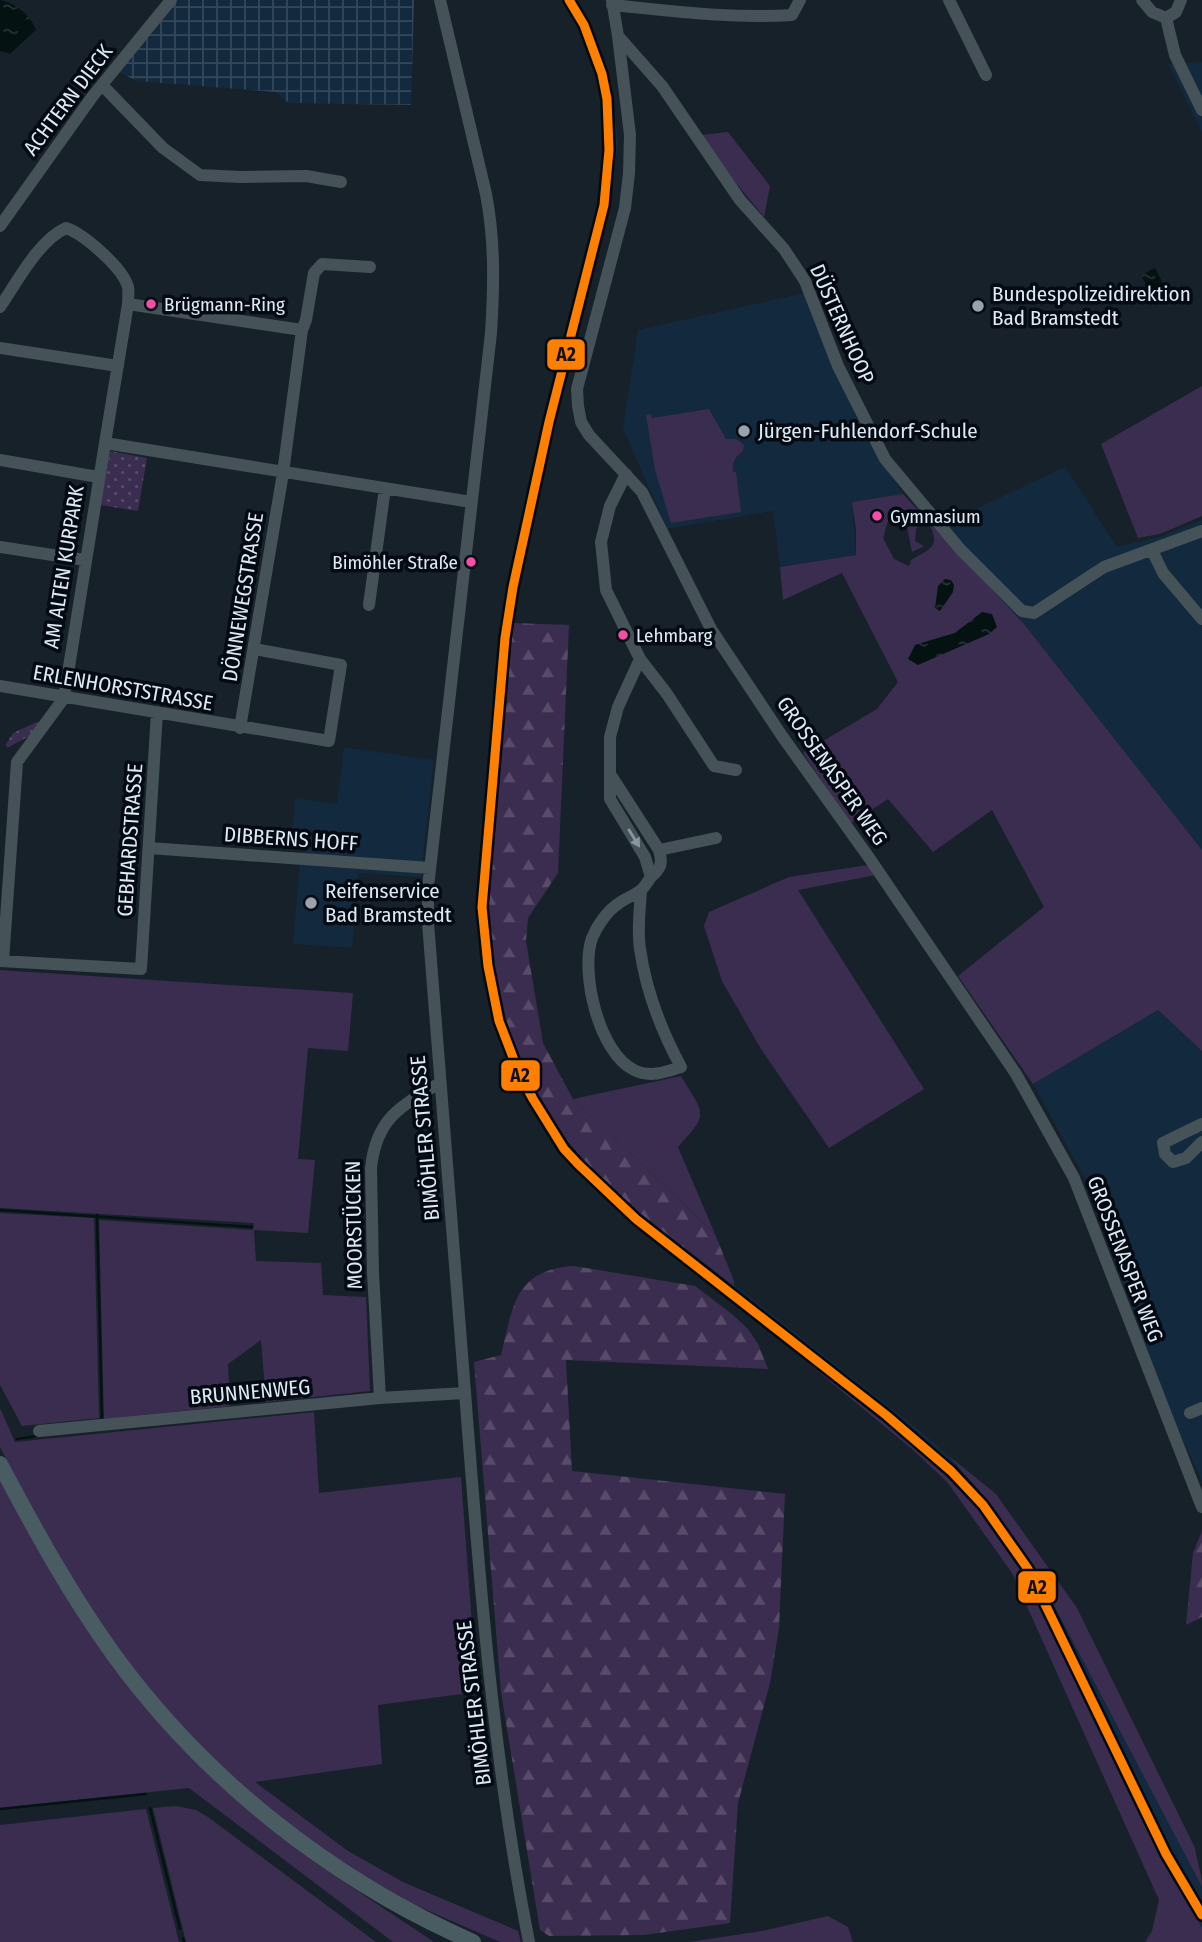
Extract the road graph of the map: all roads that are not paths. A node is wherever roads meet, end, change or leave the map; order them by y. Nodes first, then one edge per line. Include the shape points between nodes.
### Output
1 (171, 0) edge
2 (440, 0) edge
3 (800, 0) edge
4 (949, 0) edge
5 (1142, 0) edge
6 (1181, 0) edge
7 (612, 2) edge
8 (690, 6) edge
9 (1166, 18) junction
10 (618, 36) junction
11 (986, 75) dead end
12 (102, 85) junction
13 (1202, 110) edge
14 (341, 182) dead end
15 (0, 226) edge
16 (370, 267) dead end
17 (128, 304) junction
18 (0, 307) edge
19 (302, 330) junction
20 (0, 348) edge
21 (118, 366) junction
22 (105, 443) junction
23 (0, 460) edge
24 (283, 472) junction
25 (626, 474) junction
26 (98, 477) junction
27 (385, 488) junction
28 (471, 502) junction
29 (1202, 531) edge
30 (0, 547) edge
31 (1152, 550) junction
32 (85, 560) junction
33 (369, 605) dead end
34 (1202, 619) edge
35 (254, 649) junction
36 (640, 659) junction
37 (0, 687) edge
38 (64, 698) junction
39 (157, 712) junction
40 (240, 728) junction
41 (736, 770) dead end
42 (612, 777) junction
43 (716, 838) dead end
44 (149, 848) junction
45 (659, 850) junction
46 (430, 868) junction
47 (651, 877) junction
48 (641, 890) junction
49 (2, 961) edge
50 (440, 1083) junction
51 (1202, 1124) edge
52 (1202, 1142) edge
53 (465, 1393) junction
54 (380, 1398) junction
55 (39, 1431) dead end
56 (0, 1464) edge
57 (1202, 1507) edge
58 (433, 1923) junction
59 (470, 1941) edge
60 (445, 1942) edge
61 (529, 1942) edge

1 - 12 street, ACHTERN DIECK
2 - 28 street, BIMÖHLER STRASSE via 486,194 494,248 491,333
3 - 8 street via 792,15
4 - 11 street
5 - 9 street via 1152,12
6 - 9 street via 1176,12
7 - 8 street
7 - 10 street
9 - 13 street via 1175,55
10 - 25 street, GROSSENASPER WEG via 630,135 625,208 577,388 579,414 589,435
10 - 31 street, DÜSTERNHOOP via 663,86 740,200 784,249 805,281 838,366 886,459 960,550 1022,611 1034,612 1104,566
12 - 14 street via 163,148 200,175 306,176
12 - 15 street, ACHTERN DIECK
16 - 19 street, DÖNNEWEGSTRASSE via 322,264 314,272
17 - 18 street via 128,286 115,265 66,228 45,243
17 - 19 street
17 - 21 street, AM ALTEN KURPARK
19 - 24 street, DÖNNEWEGSTRASSE
20 - 21 street
21 - 22 street, AM ALTEN KURPARK
22 - 24 street
22 - 26 street, AM ALTEN KURPARK
23 - 26 street
24 - 27 street
24 - 35 street, DÖNNEWEGSTRASSE
25 - 36 street via 610,506 601,542 606,590
25 - 57 street, GROSSENASPER WEG via 642,492 711,629 1016,1074 1074,1178
26 - 32 street, AM ALTEN KURPARK
27 - 28 street
27 - 33 street
28 - 46 street, BIMÖHLER STRASSE
29 - 31 street
30 - 32 street
31 - 34 street via 1163,573
32 - 38 street, AM ALTEN KURPARK
35 - 40 street, DÖNNEWEGSTRASSE
35 - 40 street, ERLENHORSTSTRASSE via 341,665 329,741
36 - 41 street via 714,766
36 - 42 street via 610,737
37 - 38 street, ERLENHORSTSTRASSE
38 - 39 street, ERLENHORSTSTRASSE
38 - 49 street via 17,762
39 - 40 street, ERLENHORSTSTRASSE
39 - 44 street, GEBHARDSTRASSE
42 - 45 street
42 -> 47 street via 610,799 645,857
43 - 45 street
44 - 46 street, DIBBERNS HOFF
44 - 49 street, GEBHARDSTRASSE via 141,969
45 - 47 street via 660,869
46 - 50 street, BIMÖHLER STRASSE via 428,923
47 - 48 street
48 - 48 street via 617,904 592,939 590,990 605,1036 618,1056 633,1070 664,1073 681,1067 650,996 640,947
50 - 53 street, BIMÖHLER STRASSE
50 - 54 street, MOORSTÜCKEN via 390,1117 373,1150 372,1262
51 - 52 street via 1163,1143 1173,1162 1186,1158
53 - 54 street, BRUNNENWEG
53 - 61 street, BIMÖHLER STRASSE via 491,1693
54 - 55 street, BRUNNENWEG
56 - 58 main road via 78,1603 136,1684 187,1742 245,1797 321,1857
58 - 59 main road
58 - 60 main road

